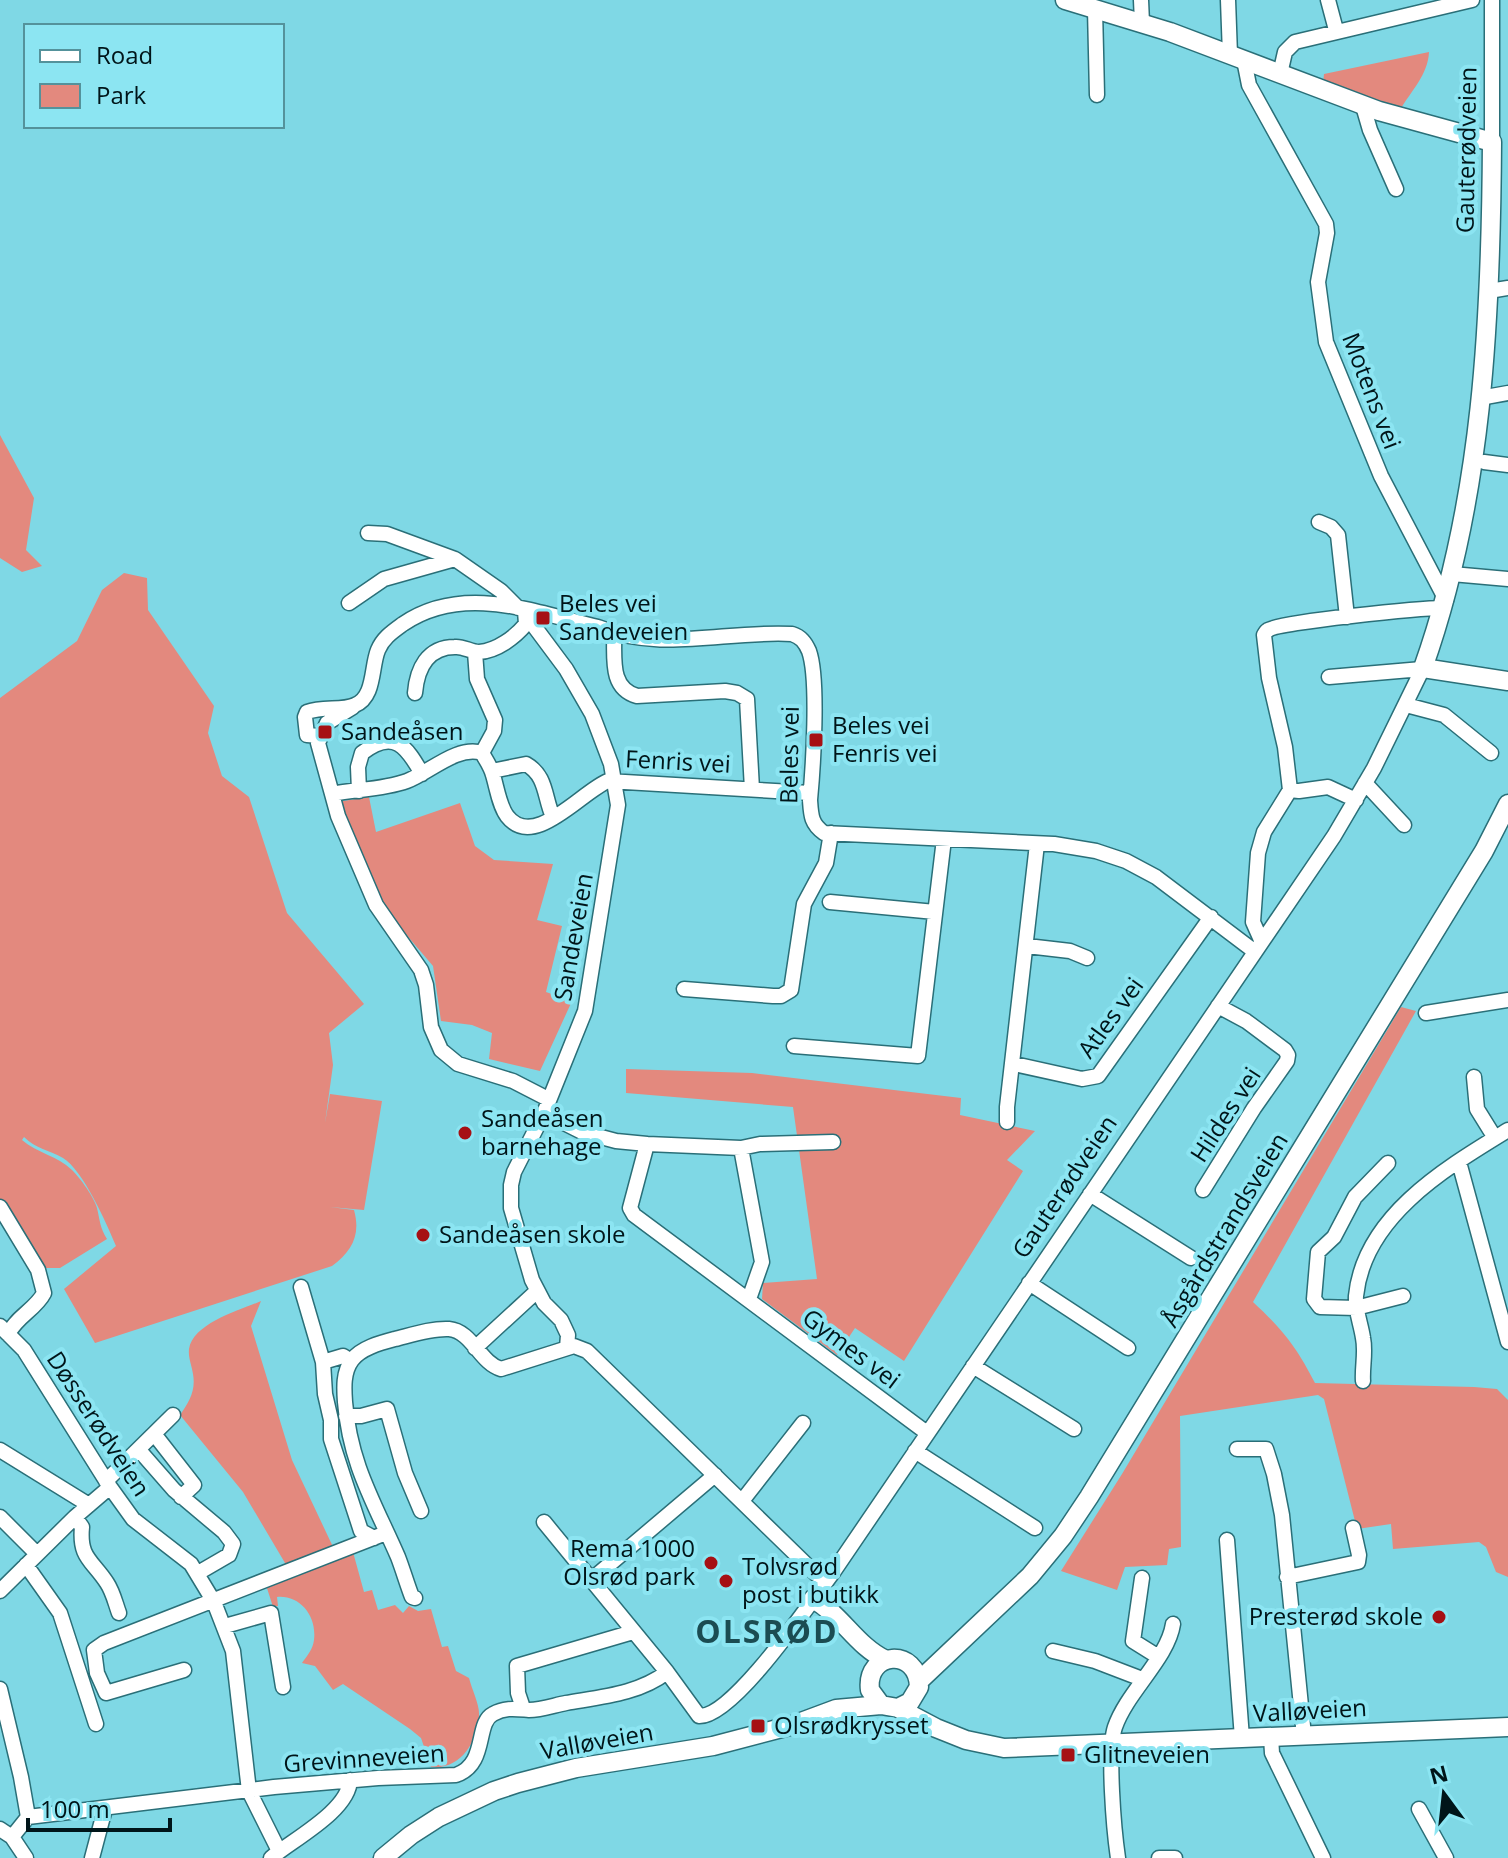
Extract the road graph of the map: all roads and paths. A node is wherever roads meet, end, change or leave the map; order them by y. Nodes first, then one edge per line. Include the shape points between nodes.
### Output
1 (1065, 0) edge
2 (1141, 0) edge
3 (1228, 0) edge
4 (1328, 0) edge
5 (1472, 0) edge
6 (1420, 5) edge
7 (1492, 5) edge
8 (1095, 9) junction
9 (1508, 10) edge
10 (1142, 23) junction
11 (1336, 30) junction
12 (1237, 57) junction
13 (1280, 74) junction
14 (1097, 95) dead end
15 (1363, 106) junction
16 (1492, 142) junction
17 (1396, 189) dead end
18 (1508, 288) edge
19 (1489, 291) junction
20 (1508, 393) edge
21 (1480, 398) junction
22 (1484, 462) dead end
23 (1508, 465) edge
24 (1319, 522) dead end
25 (368, 533) dead end
26 (455, 559) junction
27 (1452, 574) junction
28 (1508, 579) edge
29 (349, 603) dead end
30 (1444, 604) junction
31 (524, 612) junction
32 (1347, 617) junction
33 (614, 634) junction
34 (475, 652) junction
35 (1423, 668) junction
36 (1329, 677) dead end
37 (1508, 684) edge
38 (415, 693) dead end
39 (1406, 705) junction
40 (353, 706) junction
41 (320, 736) junction
42 (482, 753) junction
43 (1491, 753) dead end
44 (492, 771) junction
45 (422, 774) junction
46 (615, 781) junction
47 (1365, 783) junction
48 (752, 789) junction
49 (1290, 790) junction
50 (359, 791) junction
51 (810, 793) junction
52 (335, 794) junction
53 (1356, 800) junction
54 (1508, 804) edge
55 (553, 817) junction
56 (1503, 819) edge
57 (1404, 825) dead end
58 (831, 833) junction
59 (944, 839) junction
60 (1037, 844) junction
61 (830, 902) dead end
62 (935, 912) junction
63 (1211, 917) junction
64 (1027, 946) junction
65 (1258, 946) junction
66 (1087, 958) dead end
67 (684, 989) dead end
68 (1508, 1000) edge
69 (1218, 1006) junction
70 (1426, 1013) dead end
71 (794, 1046) dead end
72 (1014, 1064) junction
73 (1474, 1077) dead end
74 (546, 1106) junction
75 (1007, 1122) dead end
76 (1501, 1134) edge
77 (833, 1142) dead end
78 (647, 1144) junction
79 (741, 1148) junction
80 (1459, 1162) junction
81 (1388, 1163) dead end
82 (1203, 1190) dead end
83 (1090, 1194) junction
84 (0, 1207) edge
85 (1191, 1258) dead end
86 (1029, 1283) junction
87 (301, 1287) dead end
88 (537, 1291) junction
89 (1403, 1296) dead end
90 (749, 1299) junction
91 (1356, 1308) junction
92 (1504, 1309) edge
93 (4, 1330) edge
94 (1508, 1342) edge
95 (475, 1348) junction
96 (567, 1348) junction
97 (1128, 1348) dead end
98 (351, 1361) junction
99 (323, 1362) junction
100 (973, 1366) junction
101 (1363, 1381) dead end
102 (173, 1415) dead end
103 (346, 1416) junction
104 (803, 1423) dead end
105 (1074, 1429) dead end
106 (927, 1433) junction
107 (155, 1435) junction
108 (1237, 1449) dead end
109 (0, 1450) edge
110 (139, 1450) junction
111 (915, 1451) junction
112 (715, 1475) junction
113 (108, 1484) junction
114 (181, 1497) junction
115 (742, 1501) junction
116 (89, 1505) junction
117 (421, 1511) dead end
118 (0, 1517) edge
119 (75, 1517) junction
120 (544, 1522) dead end
121 (1035, 1528) dead end
122 (1353, 1528) dead end
123 (380, 1536) junction
124 (1227, 1540) dead end
125 (32, 1559) junction
126 (198, 1573) junction
127 (1287, 1577) junction
128 (1142, 1578) dead end
129 (591, 1580) junction
130 (827, 1580) junction
131 (0, 1591) edge
132 (415, 1598) dead end
133 (813, 1599) junction
134 (214, 1602) junction
135 (119, 1613) dead end
136 (1173, 1624) dead end
137 (225, 1626) junction
138 (633, 1632) junction
139 (964, 1638) junction
140 (1053, 1651) dead end
141 (1157, 1656) junction
142 (886, 1660) junction
143 (907, 1662) junction
144 (184, 1670) dead end
145 (667, 1672) junction
146 (870, 1677) junction
147 (1142, 1679) junction
148 (918, 1686) junction
149 (283, 1687) dead end
150 (0, 1689) edge
151 (890, 1707) junction
152 (523, 1708) junction
153 (836, 1709) junction
154 (815, 1717) junction
155 (96, 1724) dead end
156 (1508, 1727) edge
157 (1304, 1736) junction
158 (960, 1737) junction
159 (1271, 1737) junction
160 (1242, 1738) junction
161 (1114, 1744) junction
162 (350, 1780) junction
163 (249, 1791) junction
164 (105, 1809) junction
165 (1419, 1809) dead end
166 (28, 1817) junction
167 (6, 1833) edge
168 (275, 1854) edge
169 (19, 1855) edge
170 (92, 1858) edge
171 (383, 1858) edge
172 (1118, 1858) edge
173 (1159, 1858) edge
174 (1175, 1858) edge
175 (1323, 1858) edge
176 (1446, 1858) edge

1 - 8 main road
2 - 10 street
3 - 12 street, Motens vei
4 - 11 street
5 - 6 street
6 - 11 street
7 - 9 street, Gauterødveien
7 - 16 street, Gauterødveien
8 - 10 main road
8 - 14 street
10 - 12 main road
11 - 13 street via 1291,44
12 - 13 main road
12 - 30 street, Motens vei via 1326,224 1318,291 1326,342 1381,476
13 - 15 main road
15 - 16 main road
15 - 17 street
16 - 19 main road, Gauterødveien
18 - 19 street
19 - 21 main road, Gauterødveien
20 - 21 street
21 - 27 main road, Gauterødveien via 1469,493
22 - 23 street
24 - 32 street via 1338,535
25 - 26 street, Sandeveien via 404,539
26 - 29 street via 384,579
26 - 31 street, Sandeveien
27 - 28 street
27 - 30 main road, Gauterødveien
30 - 32 street
30 - 35 main road, Gauterødveien
31 - 33 street, Beles vei
31 - 34 street via 526,624 509,640
31 - 40 street, Beles vei via 487,603 453,603 407,622 384,640 364,698
31 - 46 street, Sandeveien via 588,707
32 - 49 street via 1274,628 1264,635
33 - 48 street via 618,682 629,694 725,691 747,699
33 - 51 street, Beles vei via 677,641 799,636 810,654
34 - 38 street via 457,646 432,654 418,668
34 - 42 street via 477,679 495,720
35 - 36 street
35 - 37 main road
35 - 39 street, Gauterødveien
39 - 43 street via 1444,715
39 - 47 street, Gauterødveien
40 - 41 street, Beles vei via 327,723
40 - 41 street via 307,712 307,735
41 - 52 street via 320,752
42 - 44 street, Fenris vei
42 - 45 street via 463,753
44 - 55 street via 526,764 535,769
44 - 55 street, Fenris vei via 505,813 517,824 532,827
45 - 50 street
45 - 50 street via 403,745 375,745 359,761
46 - 48 street, Fenris vei
46 - 55 street, Fenris vei via 597,785
46 - 74 street, Sandeveien via 616,822 585,1011
47 - 53 street, Gauterødveien
47 - 57 street
48 - 51 street, Fenris vei
49 - 53 street via 1328,787
49 - 65 street via 1264,832 1258,853 1253,922
50 - 52 street
51 - 58 street, Beles vei via 814,823
52 - 74 street via 338,816 376,905 421,970 431,1027 441,1050 458,1064 513,1081
53 - 65 street, Gauterødveien
54 - 56 main road, Åsgårdstrandsveien
56 - 139 main road, Åsgårdstrandsveien via 1089,1497 1030,1576
58 - 59 street
58 - 67 street via 826,863 804,904 791,990 773,996
59 - 60 street
59 - 62 street
60 - 63 street via 1073,846 1126,861
60 - 64 street
61 - 62 street
62 - 71 street via 918,1056
63 - 65 street
63 - 72 street, Atles vei via 1098,1076 1082,1079
64 - 66 street
64 - 72 street
65 - 69 street, Gauterødveien
68 - 70 street
69 - 82 street, Hildes vei via 1288,1055
69 - 83 street, Gauterødveien
72 - 75 street
73 - 76 street via 1477,1109
74 - 78 street via 582,1132
74 - 88 street, Sandeveien via 514,1172 510,1196
76 - 80 street
77 - 79 street
78 - 79 street
78 - 90 street, Gymes vei via 632,1195 634,1215
79 - 90 street via 762,1262
80 - 91 street via 1408,1201 1379,1233 1362,1267
80 - 92 street
81 - 91 street via 1355,1197 1334,1237 1318,1252 1315,1302 1320,1307
83 - 85 street
83 - 86 street, Gauterødveien
84 - 93 street via 38,1270 44,1293
86 - 97 street
86 - 100 street, Gauterødveien
87 - 99 street
88 - 95 street
88 - 96 street, Sandeveien via 561,1320
89 - 91 street
90 - 106 street, Gymes vei
91 - 101 street via 1364,1339
92 - 94 street
93 - 113 street, Døsserødveien via 24,1350
95 - 96 street via 501,1369
95 - 98 street via 459,1332 438,1330 371,1347
96 - 112 street via 577,1346 596,1358
98 - 99 street via 343,1356
98 - 103 street via 345,1375
99 - 123 street via 339,1469 361,1531
100 - 105 street
100 - 106 street, Gauterødveien
102 - 107 street
103 - 117 street via 387,1409
103 - 123 street
104 - 115 street
106 - 111 street, Gauterødveien
107 - 110 street
107 - 114 street, Døsserødveien via 194,1485
108 - 127 street via 1259,1447 1269,1454 1282,1515
109 - 116 street
110 - 113 street
110 - 114 street, Døsserødveien
111 - 121 street
111 - 130 street, Gauterødveien
112 - 115 street
112 - 129 street
113 - 116 street
113 - 126 street, Døsserødveien via 133,1519 182,1554
114 - 126 street, Døsserødveien via 233,1544 229,1555
115 - 130 street
116 - 119 street
118 - 125 street
119 - 125 street
119 - 135 street via 82,1527 86,1557 105,1580
120 - 129 street, Gauterødveien
122 - 127 street via 1358,1562
123 - 132 street via 398,1557
123 - 134 street
124 - 160 street
125 - 131 street
125 - 155 street via 64,1622
126 - 134 street, Døsserødveien
127 - 157 street
128 - 141 street via 1132,1639
129 - 138 street, Gauterødveien
130 - 133 street, Gauterødveien
133 - 142 main road via 863,1647
133 - 145 street, Gauterødveien via 756,1674 712,1713 699,1716
133 - 146 main road via 858,1651
134 - 137 street, Døsserødveien
134 - 144 street via 94,1650 106,1693
136 - 141 street
137 - 149 street via 271,1613
137 - 163 street, Døsserødveien via 237,1678
138 - 145 street, Gauterødveien
138 - 152 street via 517,1666
139 - 143 main road, Åsgårdstrandsveien
139 - 148 main road, Åsgårdstrandsveien
140 - 147 street
141 - 147 street
142 - 143 main road
142 - 146 main road
143 - 148 main road
145 - 152 street via 630,1691
146 - 151 main road via 872,1695
146 - 153 main road, Valløveien
147 - 161 street via 1115,1728
148 - 151 main road via 910,1702
148 - 158 main road via 929,1713
150 - 166 street
151 - 153 main road, Valløveien
151 - 158 main road, Valløveien
152 - 162 street, Grevinneveien via 490,1715 477,1756 465,1771
153 - 154 main road, Valløveien
154 - 158 main road via 869,1715
154 - 171 main road, Valløveien via 713,1746 518,1783 439,1817
156 - 157 main road, Valløveien
157 - 159 main road, Valløveien
158 - 161 main road, Valløveien via 1004,1748
159 - 160 main road, Valløveien
159 - 175 street via 1272,1753
160 - 161 main road, Valløveien
161 - 172 street
162 - 163 street, Grevinneveien
162 - 168 street via 330,1814
163 - 164 street, Grevinneveien
163 - 168 street, Døsserødveien
164 - 166 street, Grevinneveien
164 - 170 street
165 - 176 street
166 - 167 street
167 - 169 street
173 - 174 street

